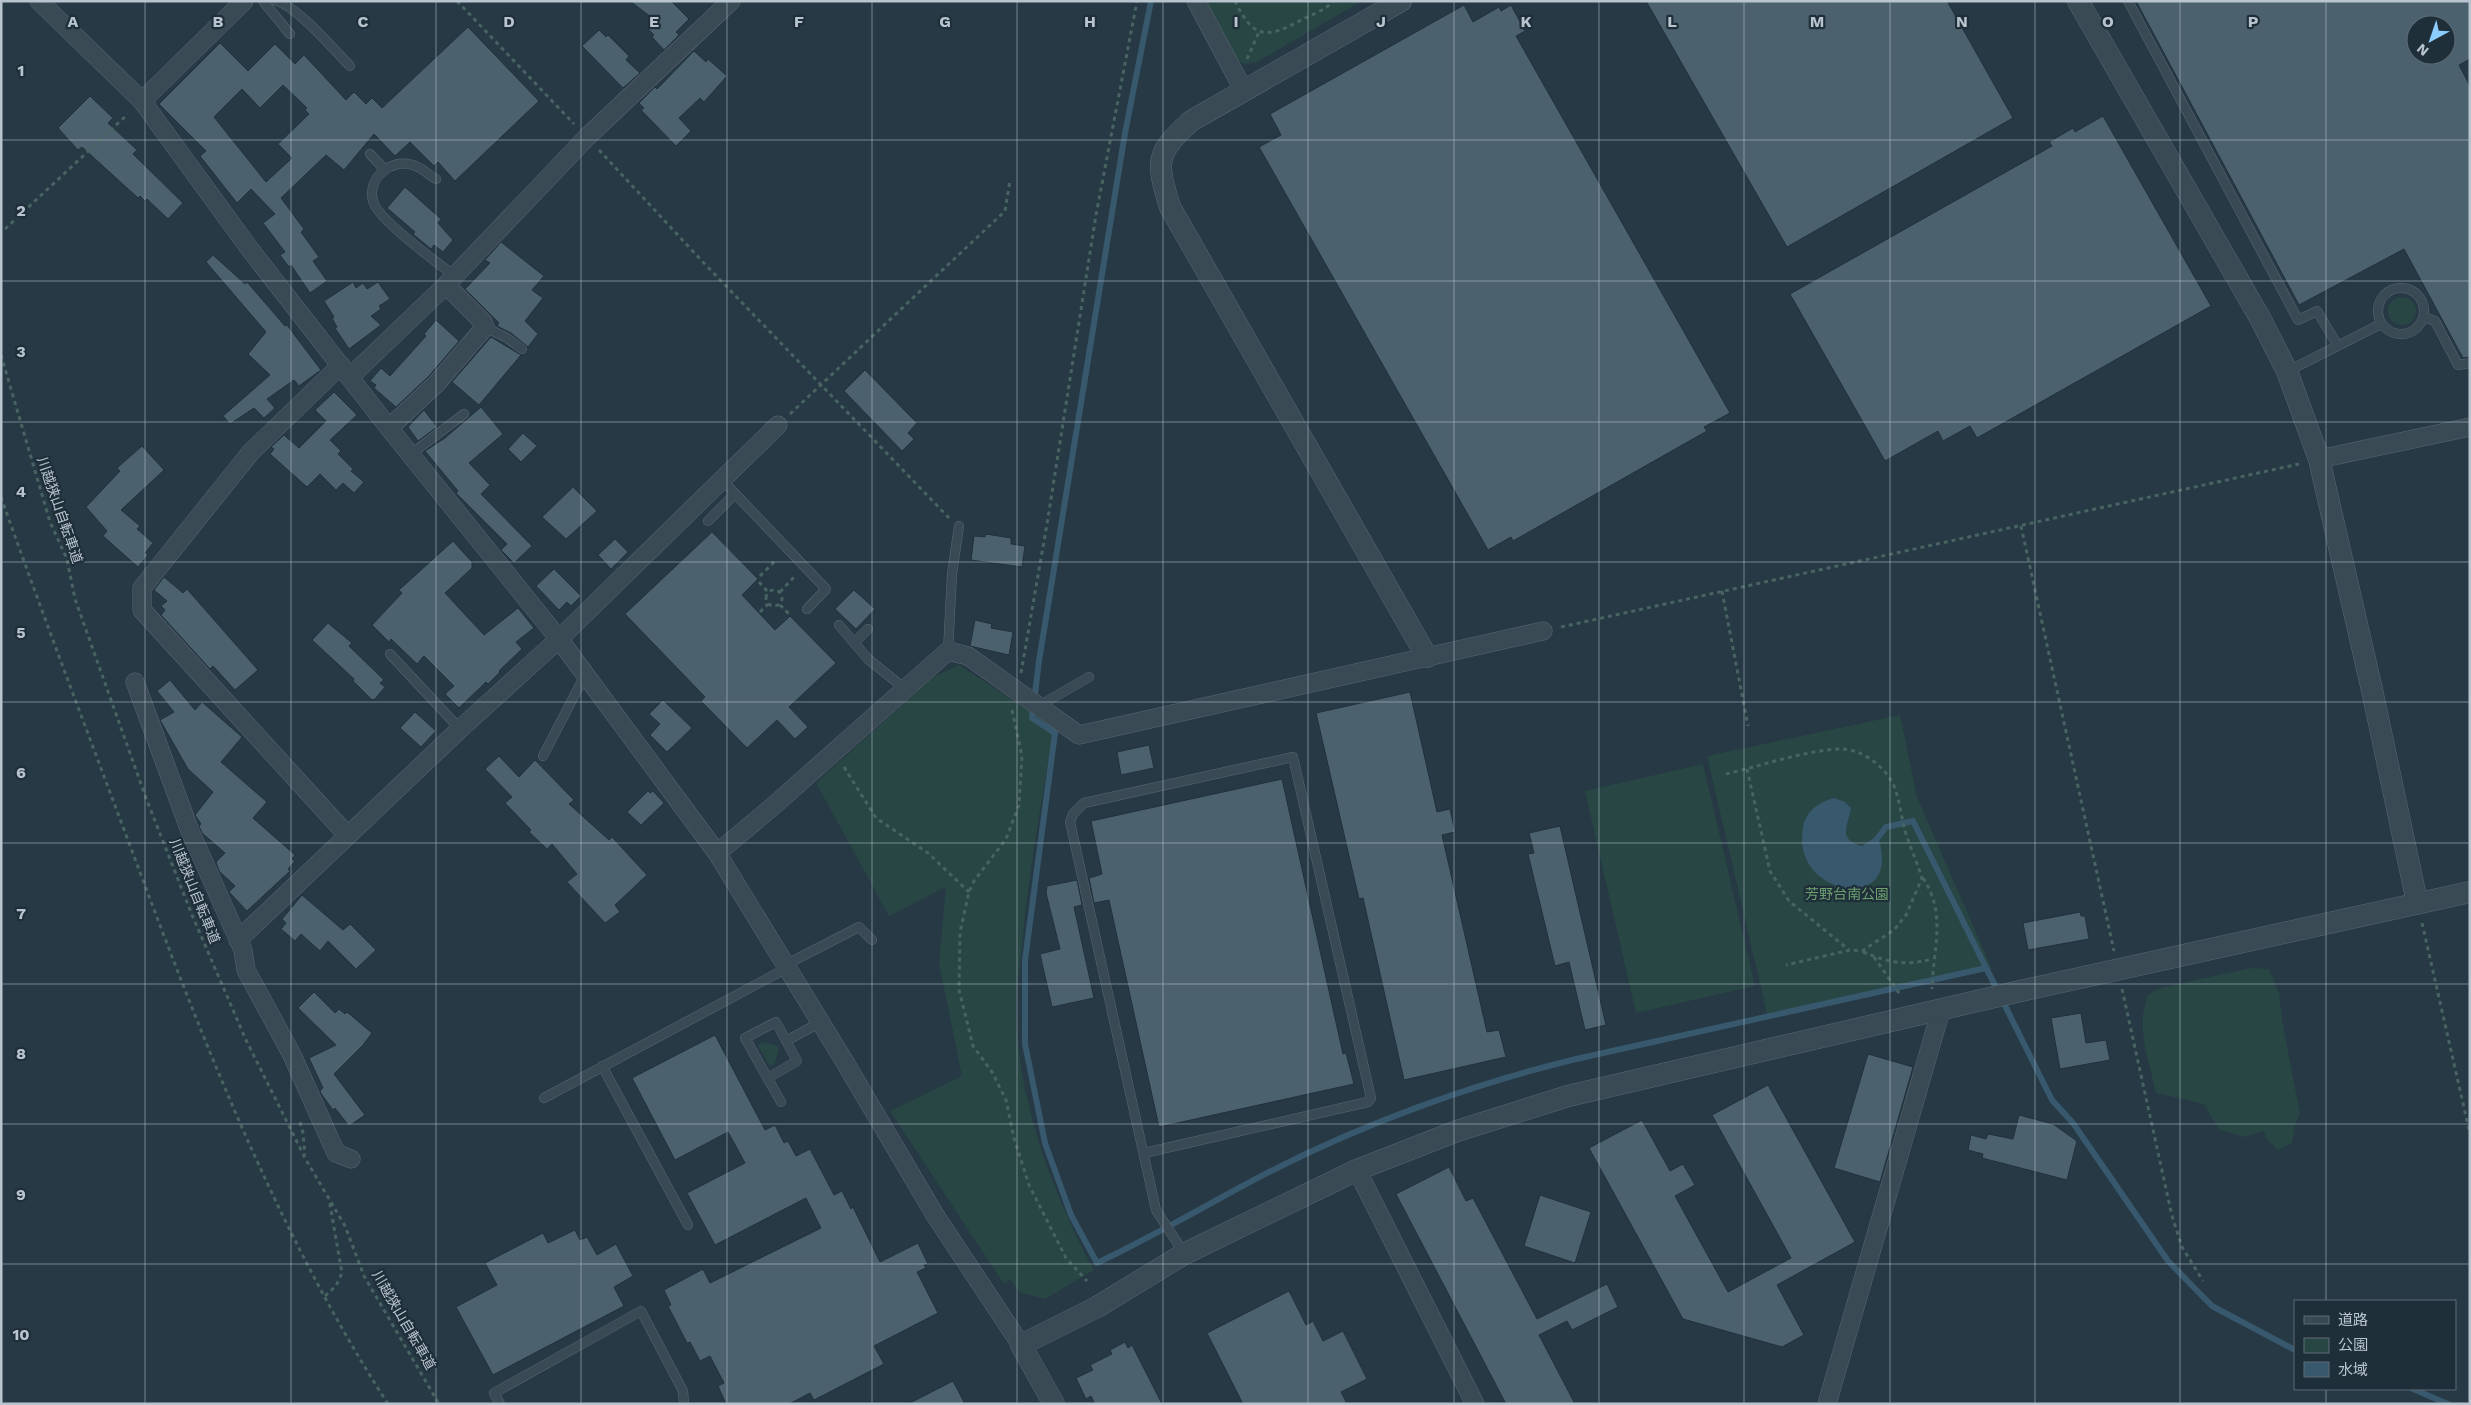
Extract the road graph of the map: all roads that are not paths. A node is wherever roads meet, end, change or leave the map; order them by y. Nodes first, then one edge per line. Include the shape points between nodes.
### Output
1 (39, 1) edge
2 (244, 1) edge
3 (263, 1) edge
4 (276, 1) edge
5 (731, 1) edge
6 (1196, 1) edge
7 (1401, 1) edge
8 (2078, 1) edge
9 (2128, 1) edge
10 (290, 34) dead end
11 (350, 66) dead end
12 (1244, 91) junction
13 (142, 101) junction
14 (370, 154) dead end
15 (385, 170) junction
16 (436, 179) dead end
17 (451, 281) junction
18 (2424, 317) junction
19 (2381, 324) junction
20 (485, 328) junction
21 (2338, 346) junction
22 (522, 349) dead end
23 (2470, 363) edge
24 (346, 371) junction
25 (2287, 371) junction
26 (464, 414) dead end
27 (778, 425) road end
28 (2470, 427) edge
29 (389, 428) junction
30 (411, 454) junction
31 (2319, 459) junction
32 (722, 480) junction
33 (735, 494) junction
34 (708, 521) dead end
35 (959, 526) road end
36 (807, 609) dead end
37 (839, 625) dead end
38 (868, 629) dead end
39 (1543, 631) road end
40 (559, 639) junction
41 (854, 643) junction
42 (948, 651) junction
43 (390, 654) dead end
44 (1427, 657) junction
45 (586, 675) junction
46 (1089, 677) dead end
47 (135, 682) dead end
48 (904, 688) junction
49 (1039, 706) junction
50 (460, 729) junction
51 (543, 756) dead end
52 (348, 836) junction
53 (717, 854) junction
54 (2470, 892) edge
55 (2418, 902) junction
56 (238, 940) junction
57 (872, 940) dead end
58 (786, 966) junction
59 (1941, 1010) junction
60 (821, 1022) junction
61 (786, 1041) junction
62 (602, 1066) junction
63 (768, 1078) junction
64 (544, 1098) dead end
65 (781, 1102) dead end
66 (1144, 1153) junction
67 (351, 1159) dead end
68 (1357, 1170) junction
69 (688, 1225) dead end
70 (1184, 1254) junction
71 (1021, 1345) junction
72 (500, 1404) edge
73 (684, 1404) edge
74 (1054, 1404) edge
75 (1475, 1404) edge
76 (1827, 1404) edge

1 - 13 street
2 - 13 street
3 - 10 lane
4 - 11 lane via 302,17
5 - 17 street via 587,137
6 - 12 street
7 - 12 street
8 - 25 street via 2260,318
9 - 21 lane via 2298,320 2317,310
12 - 44 street via 1190,120 1166,145 1160,162 1161,178 1170,207
13 - 24 street via 249,248
14 - 15 lane
15 - 16 lane via 392,165 413,165
15 - 17 lane via 373,187 373,202 383,216
17 - 20 street
17 - 24 street
18 - 19 lane via 2408,334 2392,333
18 - 19 lane via 2417,294 2394,289 2381,299 2378,306
18 - 23 lane via 2435,321 2458,365
19 - 21 lane
20 - 22 lane
20 - 29 street via 437,382
21 - 25 lane
24 - 29 street
24 - 52 street via 251,452 142,588 142,610
25 - 31 street
26 - 30 lane
27 - 32 street
28 - 31 street
29 - 30 street
30 - 40 street
31 - 55 street
32 - 33 lane
32 - 40 street
33 - 34 lane
33 - 36 lane via 826,589
35 - 42 lane via 952,574
37 - 41 lane
38 - 41 lane
39 - 44 street
40 - 45 street
40 - 50 street
41 - 48 lane via 868,659
42 - 48 street
42 - 49 street via 968,656
43 - 50 lane
44 - 49 street via 1079,735
45 - 51 lane
45 - 53 street
46 - 49 lane
47 - 56 street via 190,831
48 - 53 street
50 - 52 street
52 - 56 street
53 - 58 street
54 - 55 street
55 - 59 street
56 - 67 street via 246,970 292,1056 336,1153
57 - 58 lane via 859,927
58 - 60 street
58 - 62 lane
59 - 68 street via 1568,1096 1457,1131
59 - 76 street
60 - 61 lane
60 - 71 street via 935,1215
61 - 63 lane via 797,1062
61 - 63 lane via 776,1022 745,1038
62 - 64 lane
62 - 69 lane
63 - 65 lane
66 - 66 lane via 1070,822 1072,814 1084,803 1293,757 1371,1098 1368,1102
66 - 70 lane via 1156,1210
68 - 70 street
68 - 75 street
70 - 71 street via 1097,1307
71 - 74 street
72 - 73 lane via 494,1393 642,1311 684,1391

